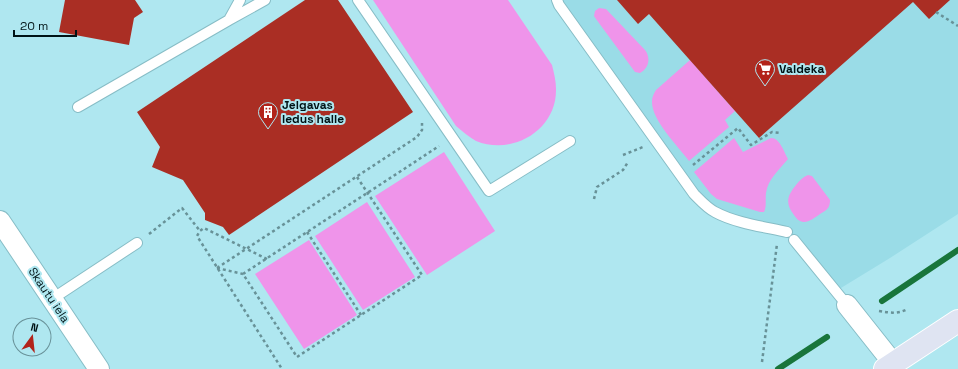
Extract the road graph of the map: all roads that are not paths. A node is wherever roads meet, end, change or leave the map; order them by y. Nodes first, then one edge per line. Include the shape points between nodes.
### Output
1 (240, 0) edge
2 (265, 0) edge
3 (358, 0) edge
4 (557, 0) edge
5 (229, 20) junction
6 (78, 107) dead end
7 (570, 141) dead end
8 (0, 221) edge
9 (137, 243) road end
10 (52, 299) junction
11 (847, 305) joint
12 (958, 321) edge
13 (891, 367) edge
14 (99, 369) edge

1 - 5 lane
2 - 5 lane
3 - 7 lane via 489,192
4 - 11 lane via 703,204 727,218 787,234
5 - 6 lane
8 - 10 street, Skautu iela
9 - 10 lane
10 - 14 street, Skautu iela
11 - 13 street
12 - 13 main road

